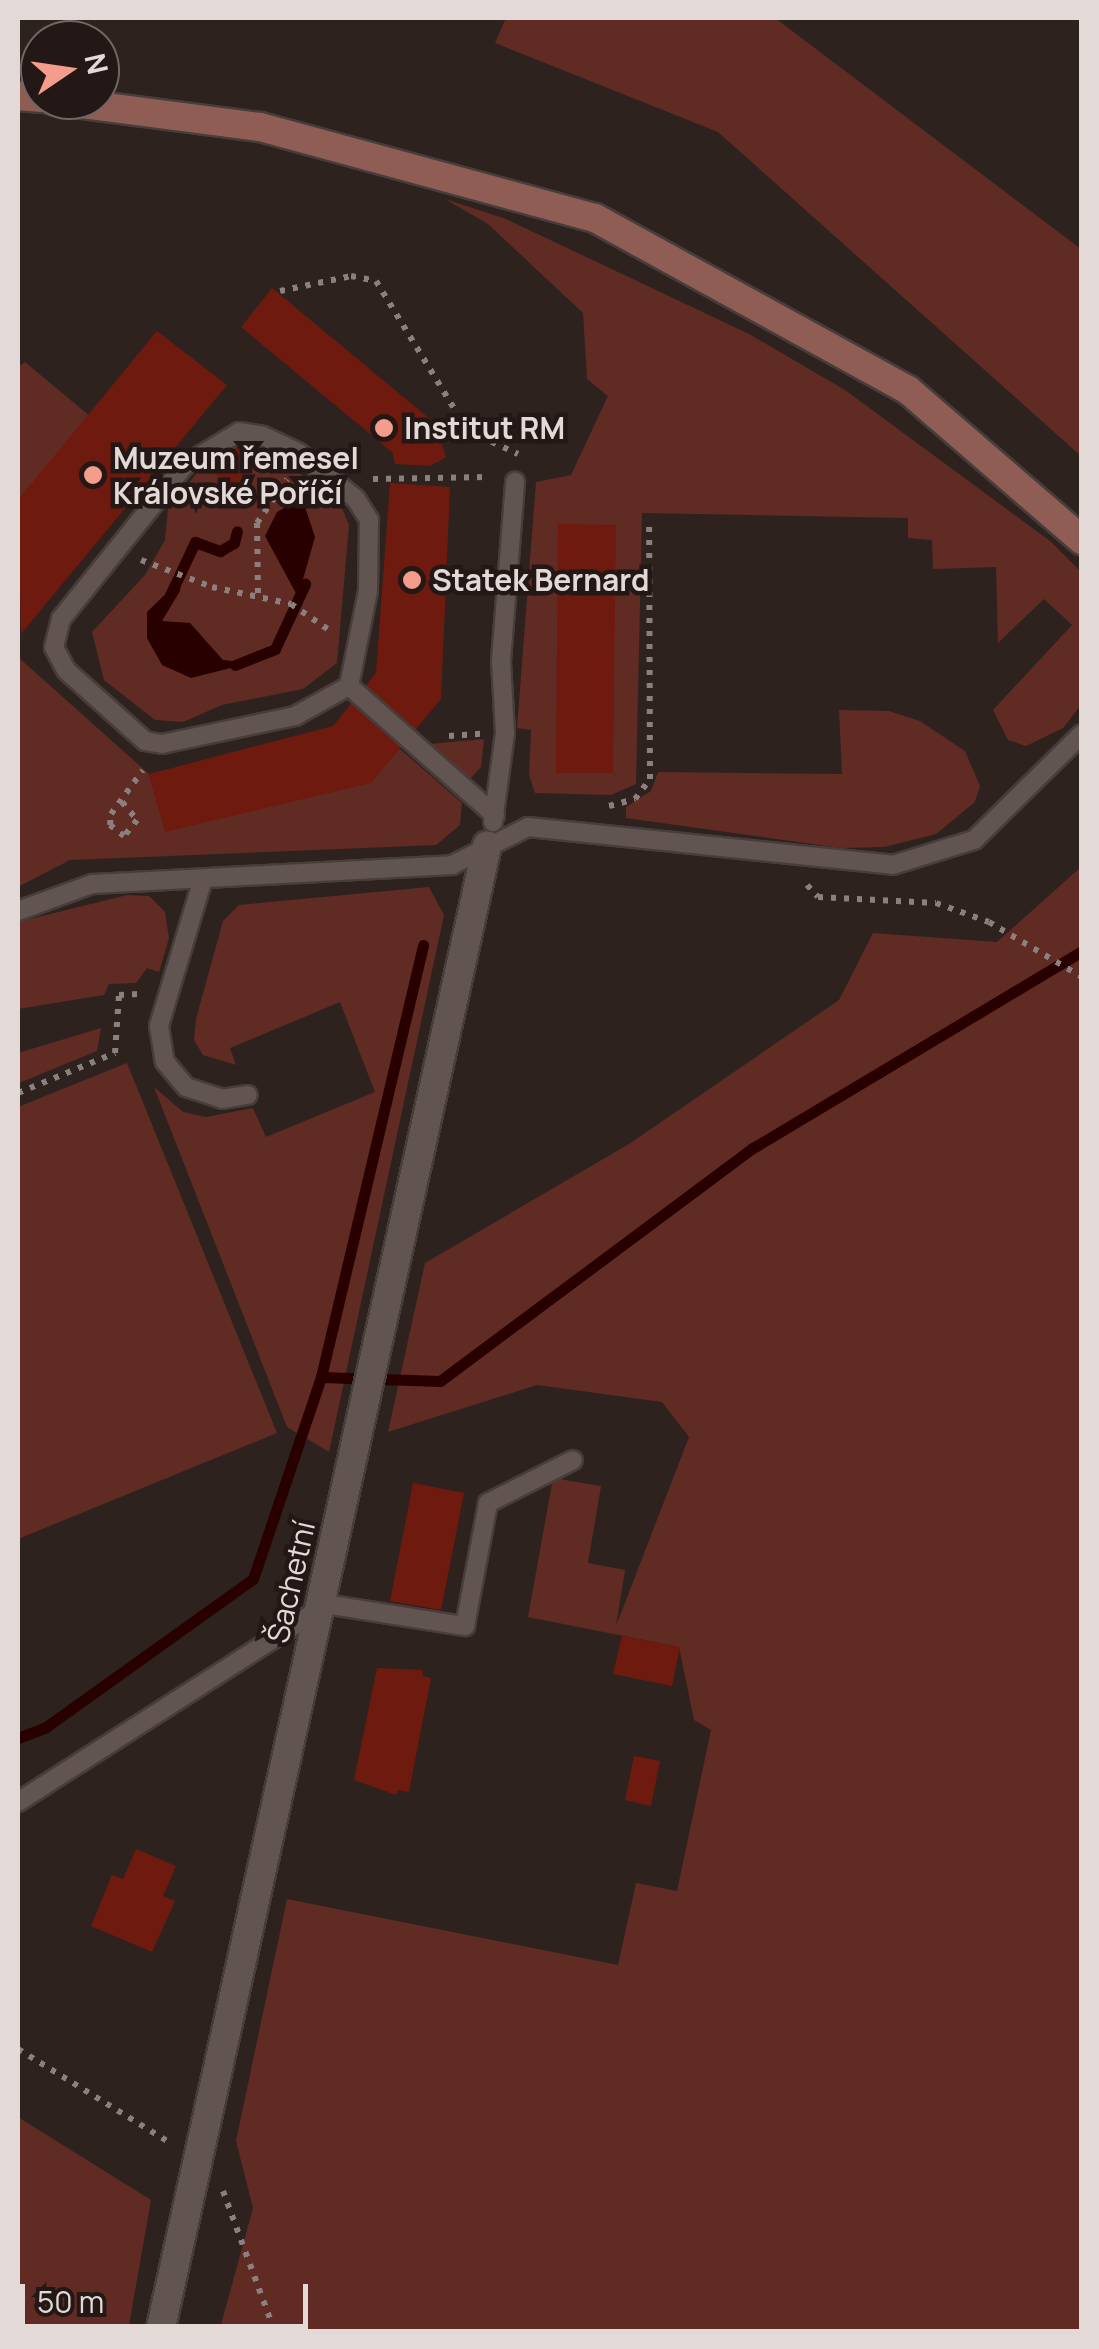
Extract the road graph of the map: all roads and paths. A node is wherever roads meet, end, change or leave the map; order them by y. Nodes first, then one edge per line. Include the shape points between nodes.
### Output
1 (120, 109) edge
2 (280, 291) dead end
3 (519, 455) dead end
4 (305, 457) junction
5 (515, 482) joint
6 (356, 499) junction
7 (649, 523) dead end
8 (1082, 540) edge
9 (170, 571) dead end
10 (258, 593) junction
11 (318, 620) dead end
12 (349, 686) junction
13 (504, 733) junction
14 (1082, 734) edge
15 (408, 739) junction
16 (162, 744) junction
17 (122, 802) junction
18 (599, 808) dead end
19 (495, 816) junction
20 (487, 846) junction
21 (778, 856) junction
22 (203, 878) junction
23 (18, 911) edge
24 (1082, 977) edge
25 (174, 986) junction
26 (18, 1093) edge
27 (248, 1095) dead end
28 (573, 1460) dead end
29 (318, 1607) junction
30 (18, 1802) edge
31 (160, 2332) edge

1 - 8 main road via 260,127 595,218 908,390
2 - 3 path via 350,276 376,282 468,431
4 - 6 lane
4 - 10 path via 257,523
4 - 16 lane via 238,432 216,443 185,464 60,619 54,646 66,670 145,741
5 - 6 path via 377,474
5 - 13 lane via 501,662
6 - 12 lane via 373,544
7 - 18 path via 650,779 635,799
9 - 10 path
10 - 11 path
12 - 15 lane
12 - 16 lane via 295,716
13 - 15 path
13 - 19 lane
14 - 21 lane via 1025,797 974,840 948,852 865,867
15 - 19 lane
16 - 17 path via 124,789
17 - 17 path via 110,825 124,836 137,820
19 - 20 lane
20 - 21 lane via 528,827
20 - 22 lane via 452,865
20 - 29 street, Šachetní
21 - 24 path via 818,897 936,902 989,922
22 - 23 lane via 92,884
22 - 25 lane
25 - 26 path via 152,980 141,993 119,996 115,1053
25 - 27 lane via 158,1026 165,1062 186,1088 222,1098
28 - 29 lane via 488,1503 464,1626
29 - 30 lane
29 - 31 street, Šachetní

